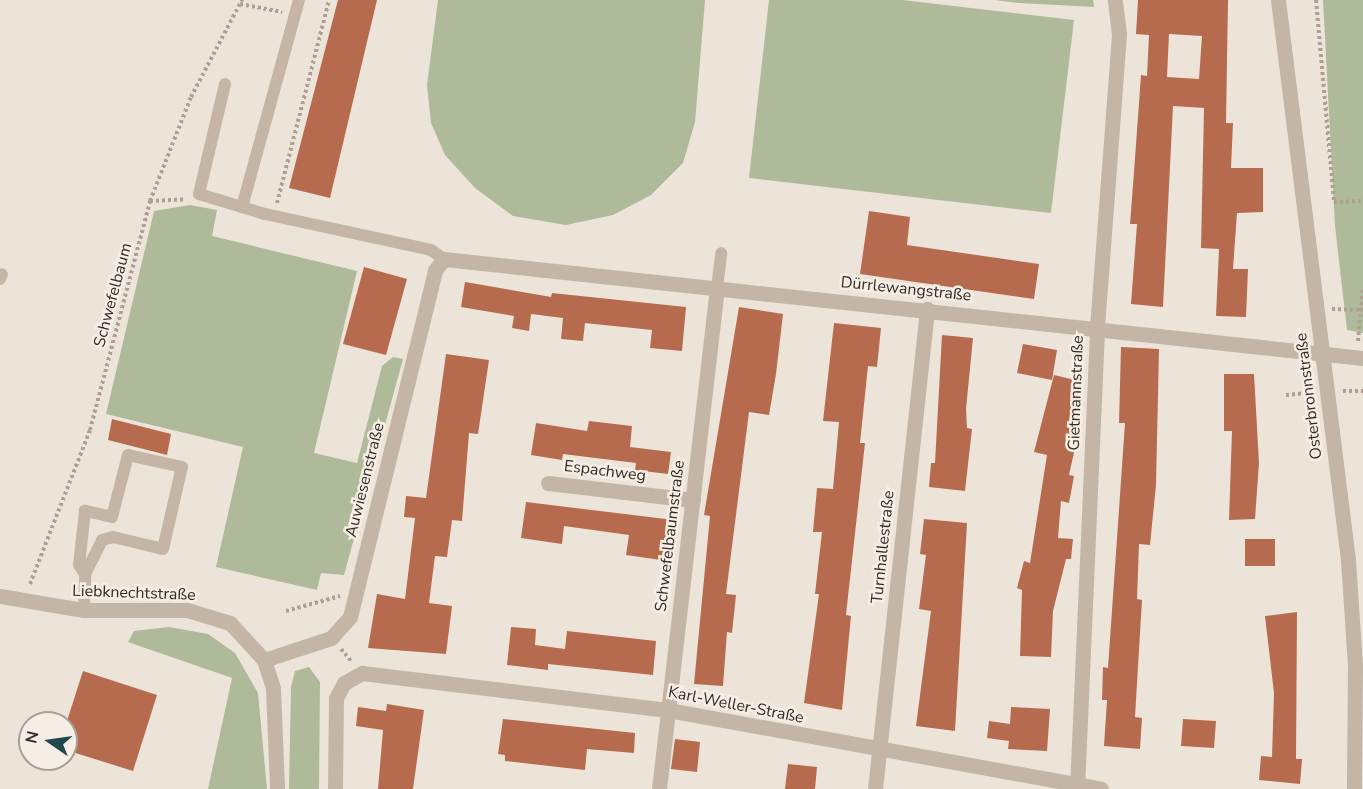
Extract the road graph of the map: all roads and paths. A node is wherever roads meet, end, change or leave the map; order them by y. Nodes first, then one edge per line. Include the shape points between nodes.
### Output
1 (329, 0) edge
2 (1115, 0) edge
3 (1278, 0) edge
4 (1316, 0) edge
5 (241, 2) edge
6 (297, 6) edge
7 (225, 84) dead end
8 (199, 194) junction
9 (150, 201) junction
10 (1363, 201) edge
11 (242, 207) junction
12 (274, 216) junction
13 (722, 253) dead end
14 (444, 259) junction
15 (717, 288) junction
16 (1363, 288) edge
17 (927, 309) junction
18 (1316, 310) junction
19 (1362, 310) edge
20 (1097, 327) junction
21 (1322, 352) junction
22 (1360, 358) edge
23 (548, 483) dead end
24 (693, 500) junction
25 (85, 574) junction
26 (0, 596) edge
27 (355, 599) junction
28 (26, 603) junction
29 (84, 610) junction
30 (286, 611) dead end
31 (331, 638) junction
32 (264, 660) junction
33 (362, 674) junction
34 (668, 710) junction
35 (879, 750) junction
36 (1077, 787) edge
37 (277, 789) edge
38 (335, 789) edge
39 (659, 789) edge
40 (875, 789) edge
41 (1101, 789) edge
42 (1354, 789) edge

1 - 12 path
2 - 20 street, Gietmannstraße via 1119,34
3 - 18 street, Osterbronnstraße
4 - 10 path via 1334,202
5 - 6 path via 267,12
5 - 9 path, Schwefelbaum via 191,97
6 - 11 lane
7 - 8 lane
8 - 9 path
8 - 11 lane
9 - 28 path, Schwefelbaum via 90,430 34,570
11 - 12 lane
12 - 14 lane via 431,250
13 - 15 lane
14 - 15 street, Dürrlewangstraße
14 - 27 street, Auwiesenstraße via 435,270
15 - 17 street, Dürrlewangstraße
15 - 24 street, Schwefelbaumstraße
16 - 19 path
17 - 20 street, Dürrlewangstraße
17 - 35 street, Turnhallestraße
18 - 19 path
18 - 21 street, Osterbronnstraße
19 - 22 path
20 - 21 street, Dürrlewangstraße
20 - 36 street, Gietmannstraße
21 - 22 street, Dürrlewangstraße
21 - 42 street, Osterbronnstraße via 1354,643
23 - 24 street, Espachweg
24 - 34 street, Schwefelbaumstraße
25 - 25 lane via 102,540 113,537 163,549 182,467 128,455 112,516 85,511 79,565
25 - 29 lane
26 - 28 street, Liebknechtstraße
27 - 30 path via 342,596
27 - 31 street, Auwiesenstraße via 350,617
28 - 29 street, Liebknechtstraße
29 - 32 street, Liebknechtstraße via 207,614 230,623
31 - 32 street
31 - 33 path
32 - 37 street, Liebknechtstraße via 273,688
33 - 34 street, Karl-Weller-Straße
33 - 38 street via 344,683 336,698
34 - 35 street, Karl-Weller-Straße
34 - 39 street, Schwefelbaumstraße
35 - 36 street, Karl-Weller-Straße
35 - 40 street, Turnhallestraße
36 - 41 street, Karl-Weller-Straße

